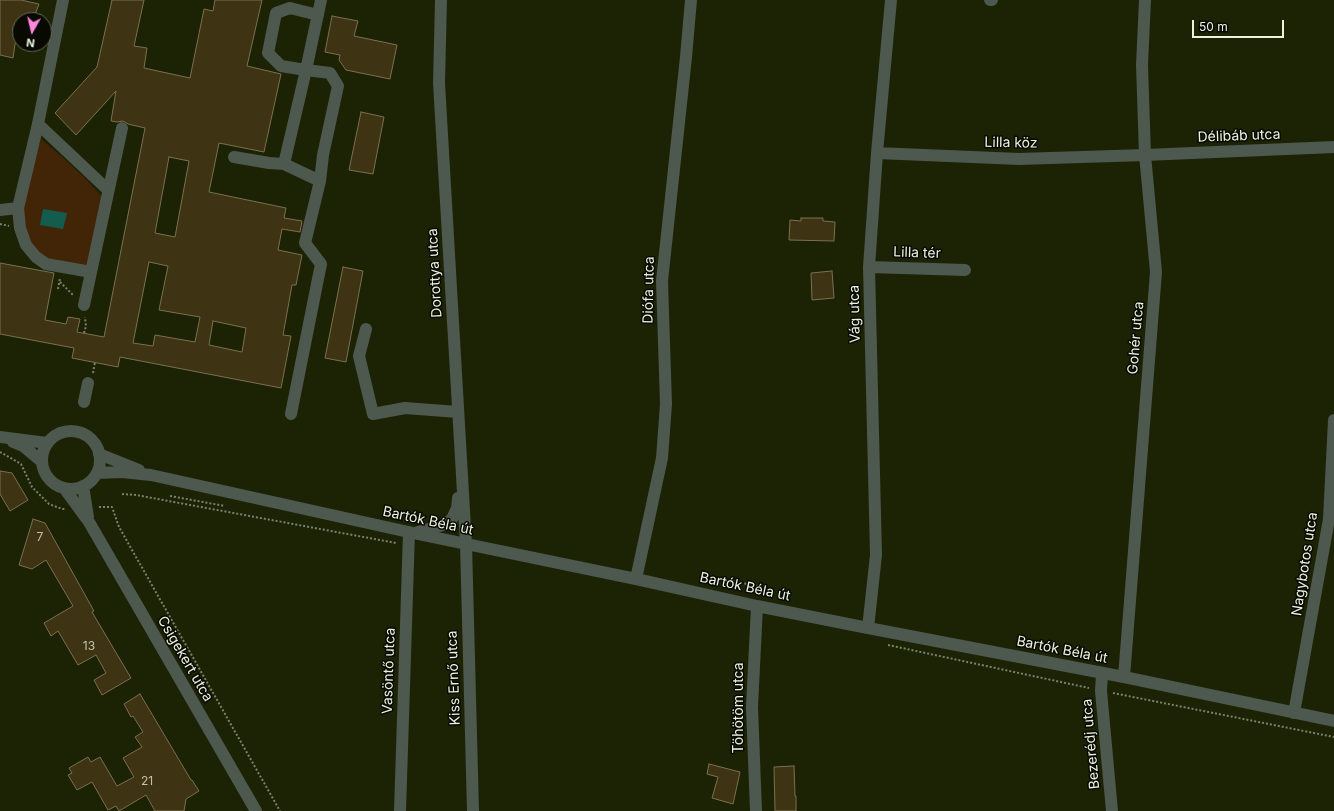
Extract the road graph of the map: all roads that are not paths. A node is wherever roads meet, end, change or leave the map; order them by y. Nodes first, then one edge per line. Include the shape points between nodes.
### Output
1 (63, 0) edge
2 (321, 0) edge
3 (441, 0) edge
4 (691, 0) edge
5 (891, 0) edge
6 (1145, 0) edge
7 (318, 15) junction
8 (306, 70) junction
9 (38, 124) junction
10 (122, 128) dead end
11 (1334, 147) edge
12 (877, 153) junction
13 (1145, 155) junction
14 (234, 156) dead end
15 (284, 164) junction
16 (320, 181) junction
17 (108, 190) junction
18 (18, 208) junction
19 (0, 210) edge
20 (869, 267) junction
21 (965, 270) dead end
22 (91, 272) junction
23 (84, 305) road end
24 (366, 329) dead end
25 (90, 379) road end
26 (84, 402) dead end
27 (458, 412) junction
28 (291, 414) dead end
29 (1334, 420) edge
30 (1, 437) edge
31 (47, 443) junction
32 (99, 454) junction
33 (41, 461) junction
34 (97, 473) junction
35 (461, 474) junction
36 (151, 475) junction
37 (83, 486) junction
38 (64, 488) junction
39 (89, 522) junction
40 (411, 533) junction
41 (466, 544) junction
42 (636, 579) junction
43 (757, 606) junction
44 (868, 628) junction
45 (1102, 674) junction
46 (1124, 677) junction
47 (1294, 713) junction
48 (1334, 720) edge
49 (256, 811) edge
50 (400, 811) edge
51 (473, 811) edge
52 (756, 811) edge
53 (1112, 811) edge

1 - 9 street
2 - 7 street
3 - 27 street, Dorottya utca via 439,83
4 - 42 street, Diófa utca via 662,281 666,404 662,458
5 - 12 street, Vág utca
6 - 13 street, Gohér utca via 1142,65
7 - 8 street
7 - 8 street via 290,8 276,13 268,53 281,66
8 - 15 street
8 - 16 street via 330,73 338,86
9 - 17 street
9 - 18 street
10 - 17 street
11 - 13 street, Délibáb utca
12 - 13 street, Lilla köz via 1019,159
12 - 20 street, Vág utca
13 - 46 street, Gohér utca via 1156,272
14 - 15 street
15 - 16 street
16 - 28 street via 305,243 321,264
17 - 22 street
18 - 19 street
18 - 22 street via 20,228 26,245 36,257 46,264
20 - 21 street, Lilla tér
20 - 44 street, Vág utca via 876,555
22 - 23 street
24 - 27 street via 359,356 372,414 405,408
25 - 26 street
27 - 35 street, Dorottya utca
29 - 47 street, Nagybotos utca via 1329,519
30 - 31 street
30 - 33 street via 23,446
31 - 32 street via 63,431 81,432 96,445
31 - 33 street
32 - 34 street
32 - 36 street
33 - 38 street via 48,478
34 - 36 street
34 - 37 street
35 - 40 street via 457,508 452,519 443,525
35 - 41 street, Dorottya utca
36 - 40 street, Bartók Béla út
37 - 38 street
37 - 39 street
38 - 39 street
39 - 49 street, Csigekert utca
40 - 41 street, Bartók Béla út
40 - 50 street, Vasöntő utca via 408,545
41 - 42 street, Bartók Béla út
41 - 51 street, Kiss Ernő utca
42 - 43 street, Bartók Béla út
43 - 44 street, Bartók Béla út
43 - 52 street, Töhötöm utca via 752,707
44 - 45 street, Bartók Béla út
45 - 46 street, Bartók Béla út
45 - 53 street, Bezerédj utca via 1101,691
46 - 47 street, Bartók Béla út
47 - 48 street, Bartók Béla út

